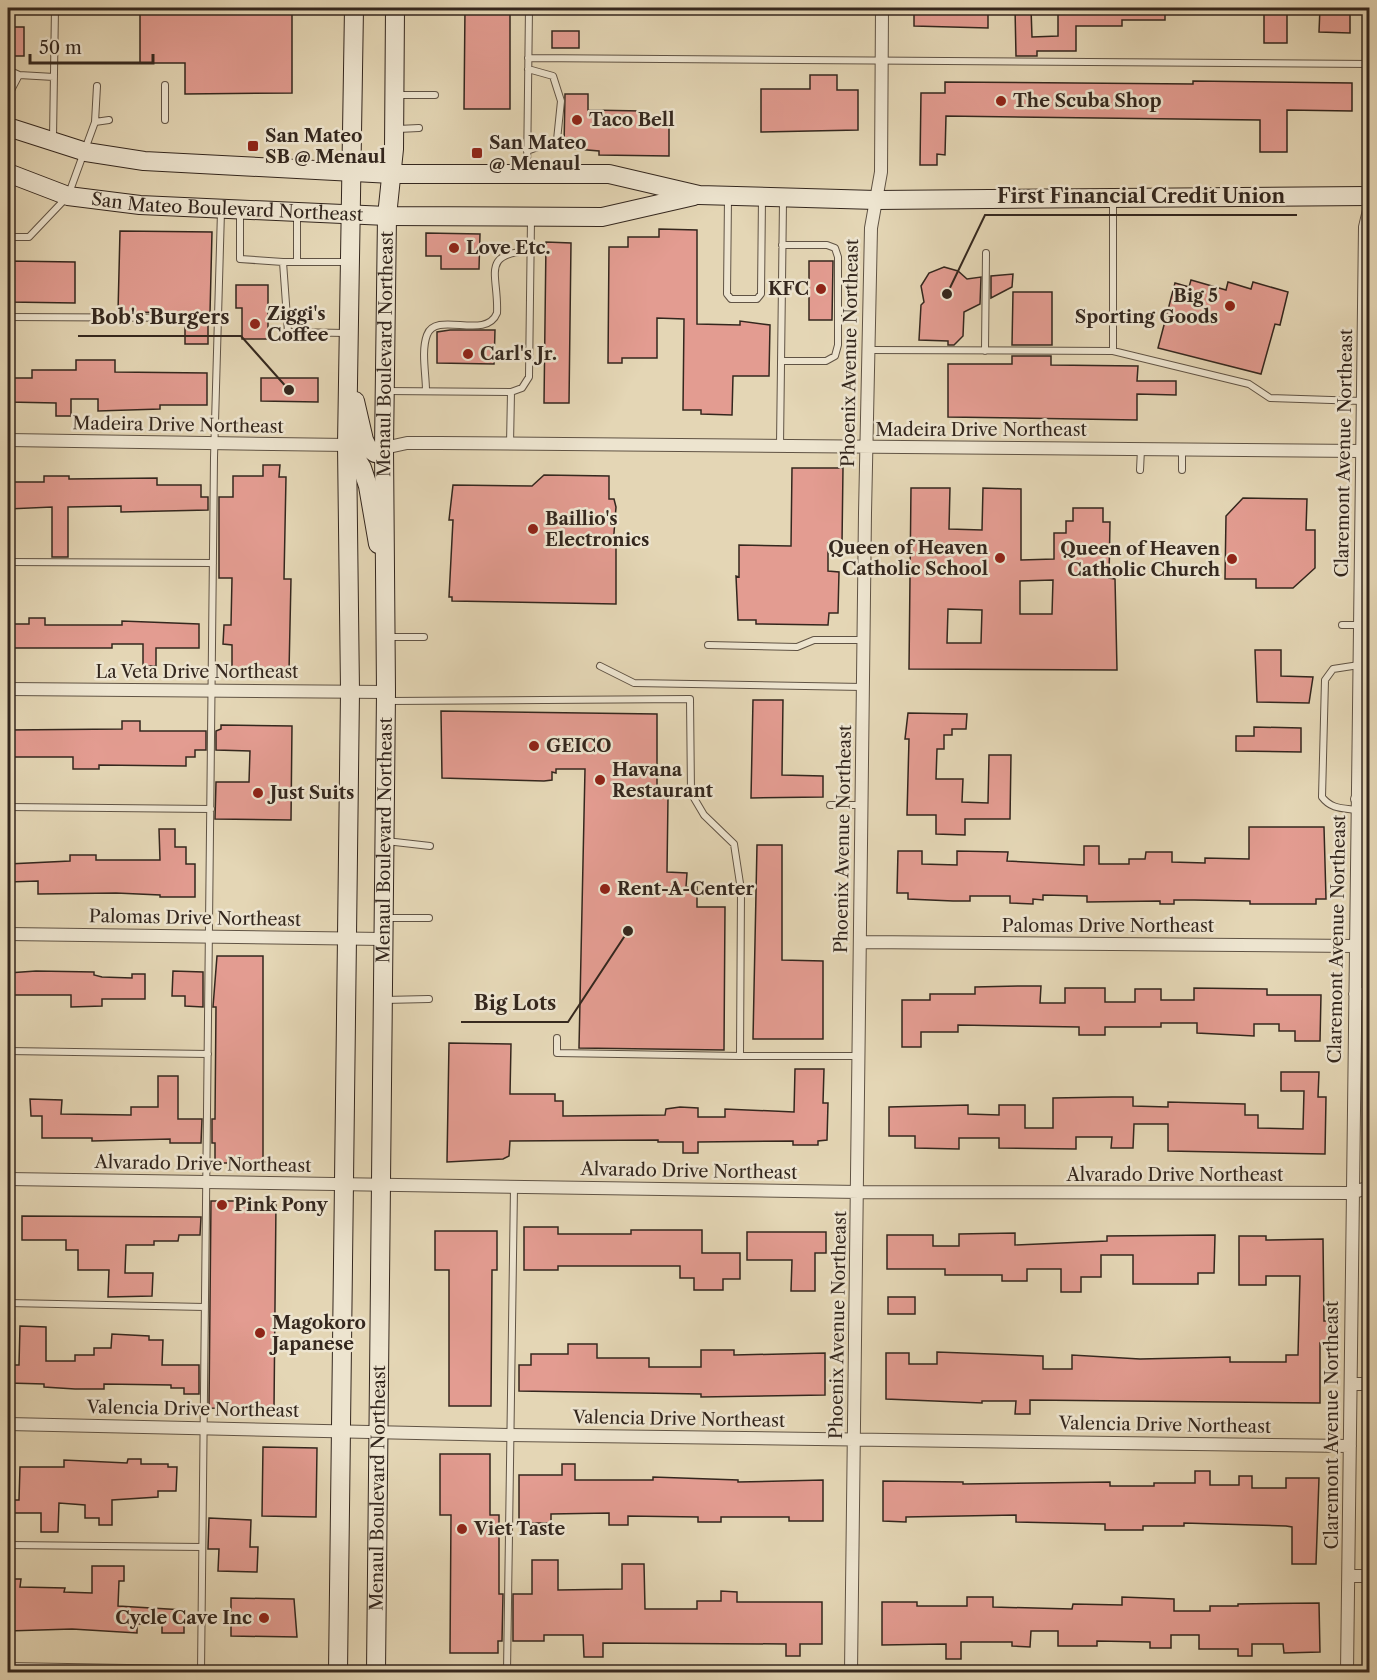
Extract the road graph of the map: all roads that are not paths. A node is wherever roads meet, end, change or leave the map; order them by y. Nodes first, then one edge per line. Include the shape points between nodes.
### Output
1 (55, 8) edge
2 (354, 8) edge
3 (394, 8) edge
4 (529, 8) edge
5 (882, 8) edge
6 (528, 58) junction
7 (881, 59) junction
8 (1370, 64) edge
9 (528, 69) junction
10 (8, 70) edge
11 (19, 75) junction
12 (54, 77) junction
13 (165, 85) dead end
14 (97, 86) dead end
15 (394, 95) junction
16 (435, 95) dead end
17 (8, 96) edge
18 (109, 120) dead end
19 (165, 120) dead end
20 (96, 122) junction
21 (8, 127) edge
22 (419, 128) dead end
23 (394, 129) junction
24 (52, 141) junction
25 (527, 151) junction
26 (86, 152) junction
27 (352, 170) junction
28 (8, 173) edge
29 (392, 174) junction
30 (527, 176) junction
31 (699, 195) junction
32 (68, 196) junction
33 (728, 196) junction
34 (1370, 196) edge
35 (762, 197) junction
36 (783, 197) junction
37 (1113, 198) junction
38 (876, 200) junction
39 (1370, 206) edge
40 (221, 208) junction
41 (240, 209) junction
42 (297, 212) junction
43 (352, 214) junction
44 (387, 216) junction
45 (532, 216) junction
46 (8, 237) edge
47 (782, 244) junction
48 (531, 251) junction
49 (986, 253) dead end
50 (283, 262) junction
51 (297, 262) junction
52 (351, 262) junction
53 (8, 317) edge
54 (218, 318) junction
55 (350, 333) junction
56 (868, 350) junction
57 (985, 351) junction
58 (1113, 351) junction
59 (781, 361) junction
60 (349, 376) junction
61 (385, 391) junction
62 (426, 391) junction
63 (511, 392) junction
64 (1365, 405) edge
65 (8, 440) edge
66 (214, 443) junction
67 (510, 444) junction
68 (347, 445) junction
69 (780, 446) junction
70 (867, 447) junction
71 (384, 448) junction
72 (1141, 449) junction
73 (1182, 450) junction
74 (1361, 451) junction
75 (1140, 470) dead end
76 (1182, 470) dead end
77 (8, 562) edge
78 (213, 563) junction
79 (386, 571) junction
80 (1365, 606) edge
81 (1342, 625) dead end
82 (1360, 625) junction
83 (386, 637) junction
84 (424, 637) dead end
85 (863, 640) junction
86 (708, 645) dead end
87 (1359, 665) junction
88 (600, 666) dead end
89 (863, 687) junction
90 (8, 689) edge
91 (350, 690) junction
92 (211, 691) junction
93 (386, 696) junction
94 (1361, 803) edge
95 (830, 805) dead end
96 (862, 805) junction
97 (8, 807) edge
98 (211, 809) junction
99 (384, 841) junction
100 (430, 846) dead end
101 (383, 918) junction
102 (429, 918) dead end
103 (8, 934) edge
104 (209, 936) junction
105 (345, 938) junction
106 (383, 939) junction
107 (860, 942) junction
108 (1355, 946) junction
109 (1355, 994) junction
110 (1370, 994) edge
111 (429, 999) dead end
112 (383, 1000) junction
113 (557, 1038) dead end
114 (8, 1052) edge
115 (208, 1054) junction
116 (740, 1056) junction
117 (860, 1056) junction
118 (8, 1179) edge
119 (207, 1182) junction
120 (344, 1184) junction
121 (382, 1185) junction
122 (514, 1187) junction
123 (1370, 1187) edge
124 (859, 1192) junction
125 (1351, 1193) junction
126 (8, 1303) edge
127 (205, 1307) junction
128 (1351, 1384) junction
129 (1370, 1384) edge
130 (8, 1424) edge
131 (203, 1427) junction
132 (340, 1431) junction
133 (378, 1432) junction
134 (509, 1435) junction
135 (854, 1439) junction
136 (1350, 1446) junction
137 (8, 1545) edge
138 (202, 1547) junction
139 (1349, 1576) junction
140 (1370, 1576) edge
141 (8, 1669) edge
142 (186, 1672) edge
143 (201, 1672) edge
144 (338, 1672) edge
145 (376, 1672) edge
146 (507, 1672) edge
147 (851, 1672) edge
148 (1347, 1672) edge

1 - 12 lane
2 - 27 main road, Menaul Boulevard Northeast
3 - 15 main road, Menaul Boulevard Northeast
4 - 6 lane
5 - 7 street, Phoenix Avenue Northeast
6 - 7 lane
6 - 9 lane
7 - 8 lane
7 - 38 street, Phoenix Avenue Northeast via 881,172
9 - 25 lane
9 - 25 lane via 553,76 561,101 557,140
10 - 11 lane
11 - 12 lane
11 - 17 lane
12 - 24 lane
13 - 19 lane
14 - 20 lane
15 - 16 lane
15 - 23 main road, Menaul Boulevard Northeast
18 - 20 lane
20 - 26 lane
21 - 24 main road, San Mateo Boulevard Northeast
22 - 23 lane
23 - 29 main road, Menaul Boulevard Northeast
24 - 26 main road, San Mateo Boulevard Northeast
25 - 30 lane
26 - 27 main road, San Mateo Boulevard Northeast via 144,161
26 - 32 lane
27 - 29 main road, San Mateo Boulevard Northeast
27 - 43 main road, Menaul Boulevard Northeast
28 - 32 main road, San Mateo Boulevard Northeast
29 - 30 main road, San Mateo Boulevard Northeast
29 - 44 main road, Menaul Boulevard Northeast
30 - 31 main road, San Mateo Boulevard Northeast via 609,174
31 - 33 main road, San Mateo Boulevard Northeast
31 - 45 main road, San Mateo Boulevard Northeast via 602,217
32 - 40 main road, San Mateo Boulevard Northeast
32 - 46 lane via 29,237
33 - 35 main road, San Mateo Boulevard Northeast
33 - 35 lane via 727,294 732,299 757,299 761,294
34 - 37 main road, San Mateo Boulevard Northeast
35 - 36 main road, San Mateo Boulevard Northeast
36 - 38 main road, San Mateo Boulevard Northeast
36 - 47 lane
37 - 38 main road, San Mateo Boulevard Northeast
37 - 58 lane
38 - 56 street, Phoenix Avenue Northeast via 871,228
39 - 64 street, Claremont Avenue Northeast via 1365,227
40 - 41 main road, San Mateo Boulevard Northeast
40 - 54 lane
41 - 42 main road, San Mateo Boulevard Northeast
41 - 50 lane via 240,259
42 - 43 main road, San Mateo Boulevard Northeast
42 - 51 lane
43 - 44 main road, San Mateo Boulevard Northeast
43 - 52 main road, Menaul Boulevard Northeast
44 - 45 main road, San Mateo Boulevard Northeast
44 - 61 main road, Menaul Boulevard Northeast
45 - 48 lane
47 - 59 lane
47 - 59 lane via 827,244 835,248 838,334 835,356 826,361
48 - 62 lane via 513,252 498,260 495,318 479,326 435,326 428,331
48 - 63 lane via 529,377 522,388
49 - 57 lane
50 - 51 lane
50 - 55 lane via 288,332
51 - 52 lane
52 - 55 main road, Menaul Boulevard Northeast
53 - 54 lane
54 - 66 lane
55 - 60 main road, Menaul Boulevard Northeast
56 - 57 lane
56 - 70 street, Phoenix Avenue Northeast
57 - 58 lane
58 - 64 lane via 1249,384 1270,398
59 - 69 lane
60 - 68 main road, Menaul Boulevard Northeast
60 - 71 main road via 364,440 371,451 381,452
61 - 62 lane
61 - 71 main road, Menaul Boulevard Northeast
62 - 63 lane
63 - 67 lane
64 - 74 street, Claremont Avenue Northeast
65 - 66 street, Madeira Drive Northeast
66 - 68 street, Madeira Drive Northeast
66 - 78 lane
67 - 69 street, Madeira Drive Northeast
67 - 71 street, Madeira Drive Northeast via 407,443
68 - 79 main road via 365,477
68 - 91 main road, Menaul Boulevard Northeast
69 - 70 street, Madeira Drive Northeast
70 - 72 street, Madeira Drive Northeast
70 - 85 street, Phoenix Avenue Northeast
71 - 79 main road, Menaul Boulevard Northeast
72 - 73 street, Madeira Drive Northeast
72 - 75 lane
73 - 74 street, Madeira Drive Northeast
73 - 76 lane
74 - 80 street, Claremont Avenue Northeast
77 - 78 lane
78 - 92 lane
79 - 83 main road, Menaul Boulevard Northeast
80 - 82 street, Claremont Avenue Northeast
81 - 82 lane
82 - 87 street, Claremont Avenue Northeast
83 - 84 lane
83 - 93 main road, Menaul Boulevard Northeast
85 - 86 lane via 814,640 797,647
85 - 89 street, Phoenix Avenue Northeast
87 - 94 street, Claremont Avenue Northeast
87 - 94 lane via 1333,669 1325,680 1322,797 1335,808
88 - 89 lane via 634,683
89 - 96 street, Phoenix Avenue Northeast
90 - 92 street, La Veta Drive Northeast
91 - 92 street, La Veta Drive Northeast
91 - 93 street, La Veta Drive Northeast
91 - 105 main road, Menaul Boulevard Northeast
92 - 98 lane
93 - 99 main road, Menaul Boulevard Northeast
93 - 116 lane via 690,699 691,793 704,815 734,844 741,890
94 - 108 street, Claremont Avenue Northeast
95 - 96 lane
96 - 107 street, Phoenix Avenue Northeast
97 - 98 lane
98 - 104 lane
99 - 100 lane
99 - 101 main road, Menaul Boulevard Northeast
101 - 102 lane
101 - 106 main road, Menaul Boulevard Northeast
103 - 104 street, Palomas Drive Northeast
104 - 105 street, Palomas Drive Northeast
104 - 115 lane
105 - 106 street, Palomas Drive Northeast
105 - 120 main road, Menaul Boulevard Northeast
106 - 112 main road, Menaul Boulevard Northeast
107 - 108 street, Palomas Drive Northeast
107 - 117 street, Phoenix Avenue Northeast
108 - 109 street, Claremont Avenue Northeast
109 - 110 street
109 - 125 street, Claremont Avenue Northeast
111 - 112 lane
112 - 121 main road, Menaul Boulevard Northeast
113 - 116 lane via 557,1053
114 - 115 lane
115 - 119 lane
116 - 117 lane
117 - 124 street, Phoenix Avenue Northeast
118 - 119 street, Alvarado Drive Northeast
119 - 120 street, Alvarado Drive Northeast
119 - 127 lane
120 - 121 street, Alvarado Drive Northeast
120 - 132 main road, Menaul Boulevard Northeast
121 - 122 street, Alvarado Drive Northeast
121 - 133 main road, Menaul Boulevard Northeast
122 - 124 street, Alvarado Drive Northeast
122 - 134 lane
123 - 125 street, Alvarado Drive Northeast
124 - 125 street, Alvarado Drive Northeast
124 - 135 street, Phoenix Avenue Northeast
125 - 128 street, Claremont Avenue Northeast
126 - 127 lane
127 - 131 lane
128 - 129 street
128 - 136 street, Claremont Avenue Northeast
130 - 131 street, Valencia Drive Northeast
131 - 132 street, Valencia Drive Northeast
131 - 138 lane
132 - 133 street, Valencia Drive Northeast
132 - 144 main road, Menaul Boulevard Northeast
133 - 134 street, Valencia Drive Northeast
133 - 145 main road, Menaul Boulevard Northeast
134 - 135 street, Valencia Drive Northeast
134 - 146 lane
135 - 136 street, Valencia Drive Northeast
135 - 147 street, Phoenix Avenue Northeast
136 - 139 street, Claremont Avenue Northeast
137 - 138 lane
138 - 143 lane
139 - 140 street
139 - 148 street, Claremont Avenue Northeast
141 - 142 street

